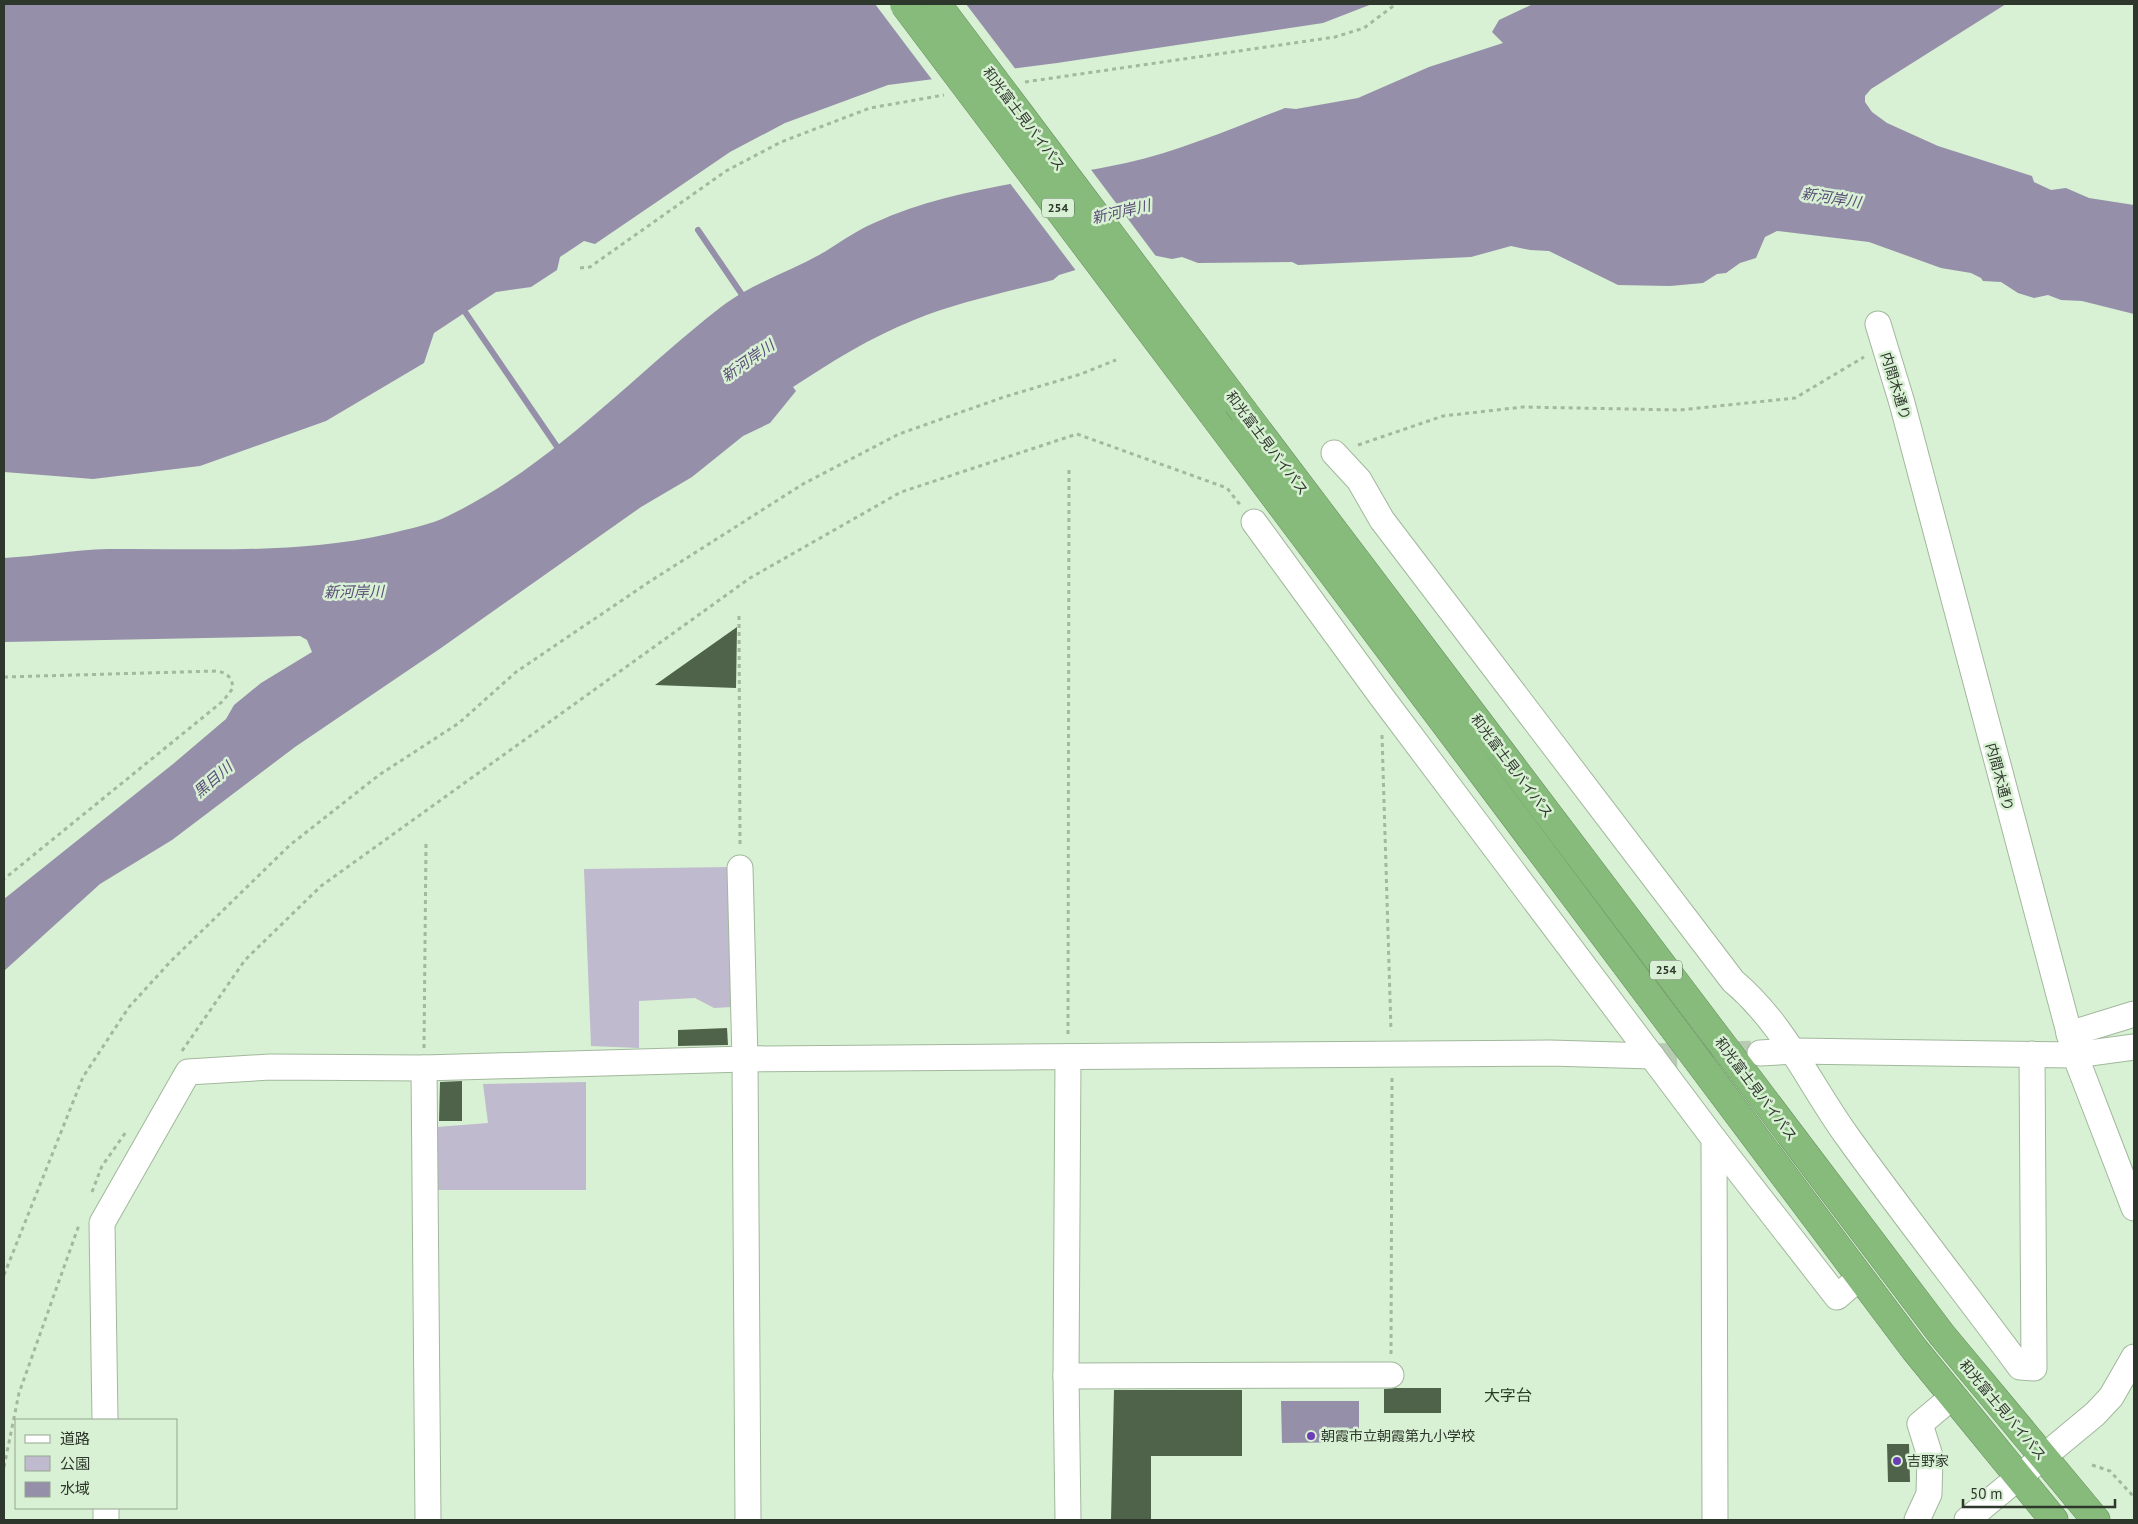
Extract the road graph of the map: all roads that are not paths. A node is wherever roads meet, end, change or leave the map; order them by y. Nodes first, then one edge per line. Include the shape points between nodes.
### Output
1 (904, 4) edge
2 (937, 4) edge
3 (1880, 333) road end
4 (1334, 453) road end
5 (1254, 522) road end
6 (740, 868) road end
7 (2134, 1014) edge
8 (2072, 1045) junction
9 (2134, 1047) edge
10 (1795, 1051) junction
11 (1760, 1053) tunnel mouth
12 (2032, 1054) junction
13 (1652, 1056) junction
14 (1068, 1057) junction
15 (745, 1059) junction
16 (424, 1068) junction
17 (1714, 1139) junction
18 (2134, 1208) edge
19 (1860, 1277) junction
20 (2134, 1356) edge
21 (1391, 1374) dead end
22 (1066, 1376) junction
23 (1952, 1398) junction
24 (105, 1419) edge
25 (2042, 1457) junction
26 (2018, 1477) junction
27 (428, 1520) edge
28 (748, 1520) edge
29 (1068, 1520) edge
30 (1715, 1520) edge
31 (1916, 1520) edge
32 (1967, 1520) edge
33 (2054, 1520) edge
34 (2096, 1520) edge

1 - 19 highway, 和光富士見バイパス / 254, bridge
2 - 25 highway, 和光富士見バイパス / 254, bridge via 1942,1336
3 - 8 street, 内間木通り via 1902,403
4 - 10 street via 1360,480 1382,520 1727,973 1754,999
5 - 13 street
6 - 15 street
7 - 8 street
8 - 9 street
8 - 12 street
8 - 18 street, 内間木通り
10 - 11 street
10 - 12 street
10 - 12 street via 1814,1088 1847,1136 2020,1367 2034,1368
13 - 14 street via 1540,1053
13 - 17 street
14 - 15 street
14 - 22 street
15 - 16 street
15 - 28 street
16 - 24 street via 270,1067 188,1072 102,1223
16 - 27 street
17 - 19 street via 1837,1297
17 - 30 street
19 - 23 highway, 和光富士見バイパス / 254
20 - 25 street via 2111,1397
21 - 22 street
22 - 29 street
23 - 26 highway, 和光富士見バイパス / 254
23 - 31 street via 1920,1424 1930,1456 1929,1494
25 - 26 street
25 - 34 highway, 和光富士見バイパス / 254
26 - 32 street
26 - 33 highway, 和光富士見バイパス / 254

